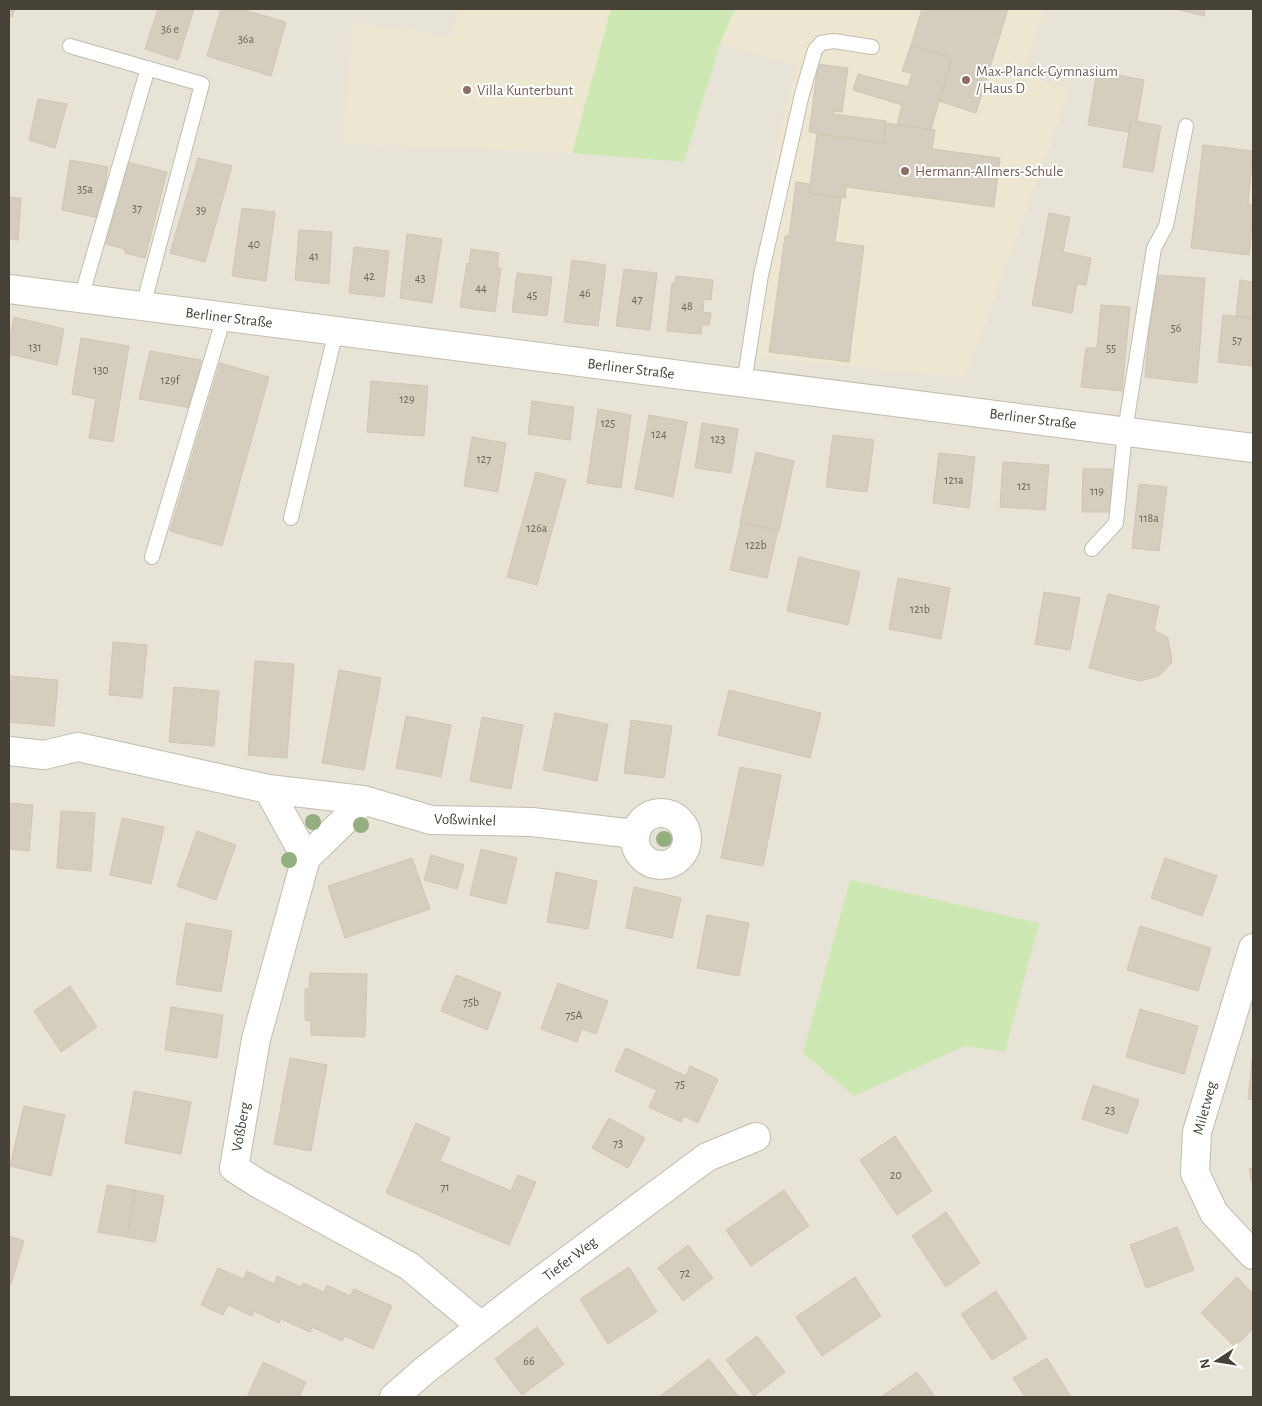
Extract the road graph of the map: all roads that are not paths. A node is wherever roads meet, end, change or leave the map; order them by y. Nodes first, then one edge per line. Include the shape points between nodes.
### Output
1 (70, 46) dead end
2 (872, 47) dead end
3 (148, 68) junction
4 (1186, 126) dead end
5 (9, 289) edge
6 (81, 298) junction
7 (143, 306) junction
8 (224, 317) junction
9 (336, 331) junction
10 (744, 384) junction
11 (1125, 431) junction
12 (1253, 448) edge
13 (292, 518) dead end
14 (1092, 549) dead end
15 (152, 557) dead end
16 (9, 750) edge
17 (268, 789) junction
18 (363, 800) junction
19 (635, 834) dead end
20 (306, 858) junction
21 (1253, 948) edge
22 (756, 1137) dead end
23 (1253, 1255) edge
24 (481, 1326) junction
25 (394, 1397) edge

1 - 3 lane
2 - 10 lane via 834,41 821,43 815,50 761,275
3 - 6 lane
3 - 7 lane via 202,84
4 - 11 lane via 1166,226 1154,248
5 - 6 street, Berliner Straße
6 - 7 street, Berliner Straße
7 - 8 street, Berliner Straße
8 - 9 street, Berliner Straße
8 - 15 lane
9 - 10 street, Berliner Straße
9 - 13 lane
10 - 11 street, Berliner Straße
11 - 12 street, Berliner Straße
11 - 14 lane via 1116,522
16 - 17 street via 44,756 78,747
17 - 18 street, Voßwinkel
17 - 20 street
18 - 19 street, Voßwinkel via 431,820 532,822
18 - 20 street
20 - 24 street, Voßberg via 256,1039 234,1168 409,1266
21 - 23 street, Miletweg via 1196,1132 1195,1173 1214,1213
22 - 24 street, Tiefer Weg via 707,1157
24 - 25 street, Tiefer Weg

